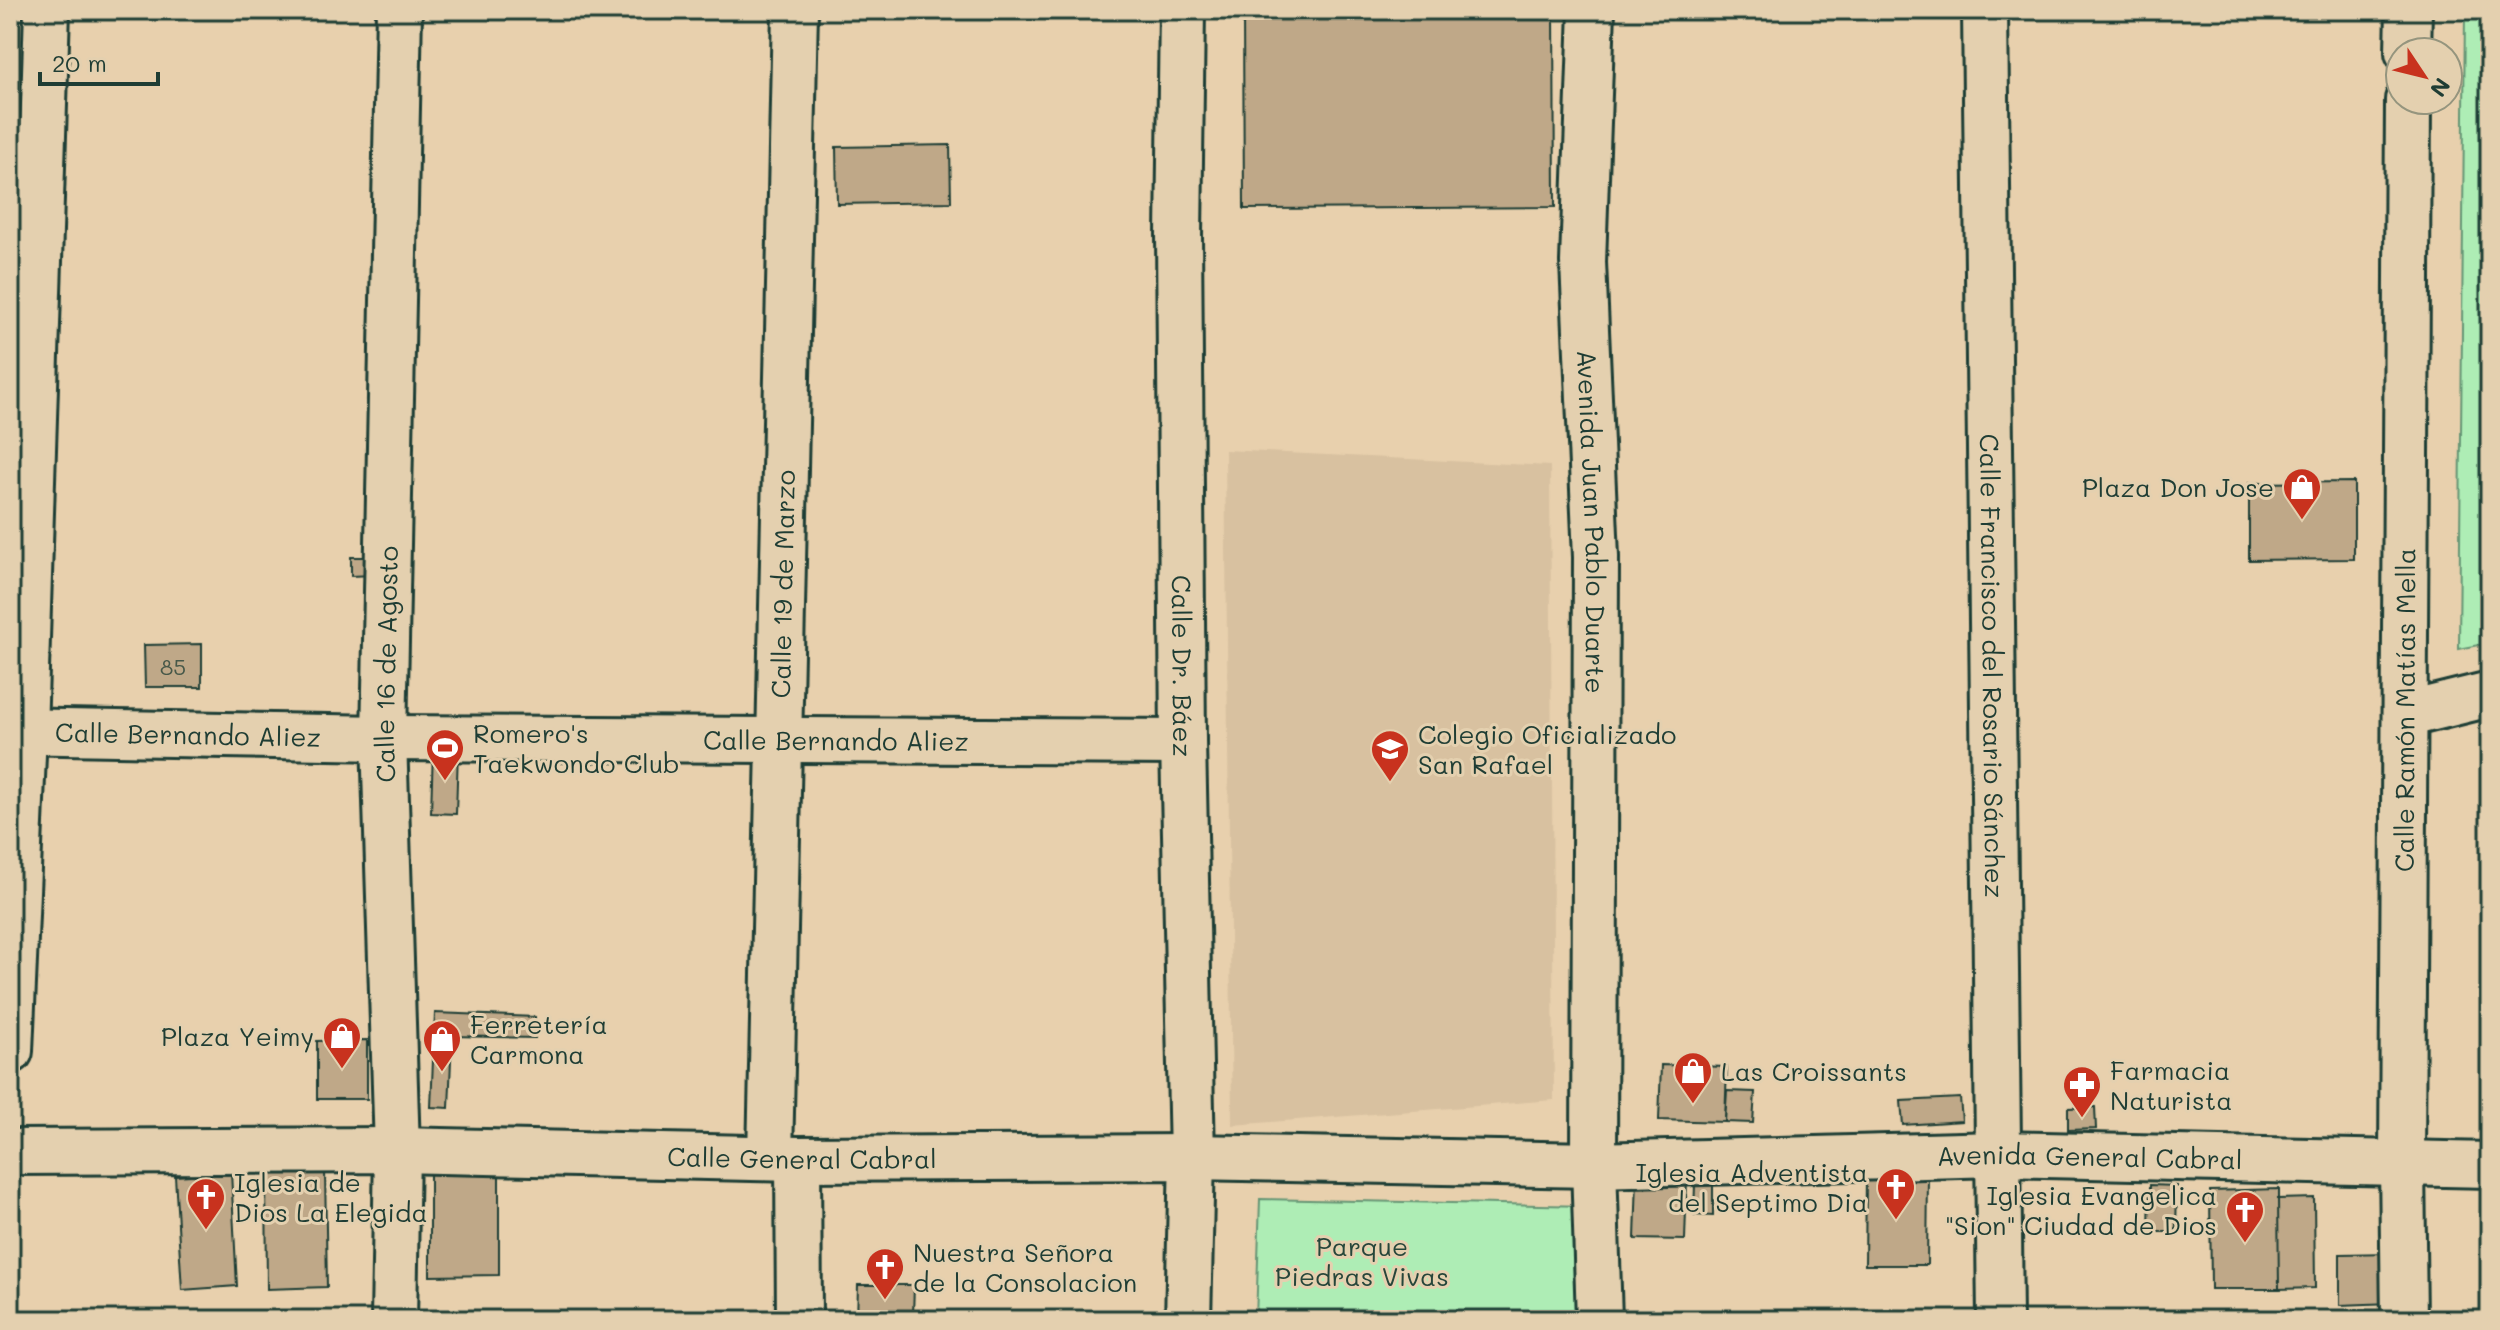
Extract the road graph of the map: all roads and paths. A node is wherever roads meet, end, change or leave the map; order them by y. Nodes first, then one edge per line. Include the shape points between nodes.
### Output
1 (47, 10) edge
2 (399, 10) edge
3 (795, 10) edge
4 (1182, 10) edge
5 (1592, 10) edge
6 (1985, 10) edge
7 (2409, 10) edge
8 (2408, 36) edge
9 (2408, 116) edge
10 (2490, 694) edge
11 (2405, 715) junction
12 (17, 731) edge
13 (384, 738) junction
14 (780, 738) junction
15 (1183, 742) junction
16 (10, 1051) edge
17 (397, 1150) junction
18 (10, 1152) edge
19 (1998, 1154) junction
20 (1192, 1157) junction
21 (784, 1158) junction
22 (2402, 1164) junction
23 (1594, 1165) junction
24 (2490, 1165) edge
25 (394, 1320) edge
26 (799, 1320) edge
27 (1188, 1320) edge
28 (1599, 1320) edge
29 (2000, 1320) edge
30 (2404, 1320) edge

1 - 12 street
2 - 13 street, Calle 16 de Agosto
3 - 14 street, Calle 19 de Marzo
4 - 15 street, Calle Dr. Báez
5 - 23 street, Avenida Juan Pablo Duarte via 1583,262 1596,557
6 - 19 street, Calle Francisco del Rosario Sánchez
7 - 8 street
9 - 11 street, Calle Ramón Matías Mella
10 - 11 street
11 - 22 street, Calle Ramón Matías Mella
12 - 13 street, Calle Bernando Aliez
12 - 16 street
13 - 14 street, Calle Bernando Aliez
13 - 17 street, Calle 16 de Agosto
14 - 15 street, Calle Bernando Aliez
14 - 21 street, Calle 19 de Marzo
15 - 20 street, Calle Dr. Báez
17 - 18 street, Calle General Cabral
17 - 21 street, Calle General Cabral
17 - 25 street, Calle 16 de Agosto
19 - 22 street, Avenida General Cabral
19 - 23 street, Avenida General Cabral
19 - 29 street, Calle Francisco del Rosario Sánchez
20 - 21 street, Calle General Cabral
20 - 23 street, Calle General Cabral
20 - 27 street, Calle Dr. Báez
21 - 26 street, Calle 19 de Marzo
22 - 24 street, Avenida General Cabral
22 - 30 street, Calle Ramón Matías Mella
23 - 28 street, Avenida Juan Pablo Duarte

